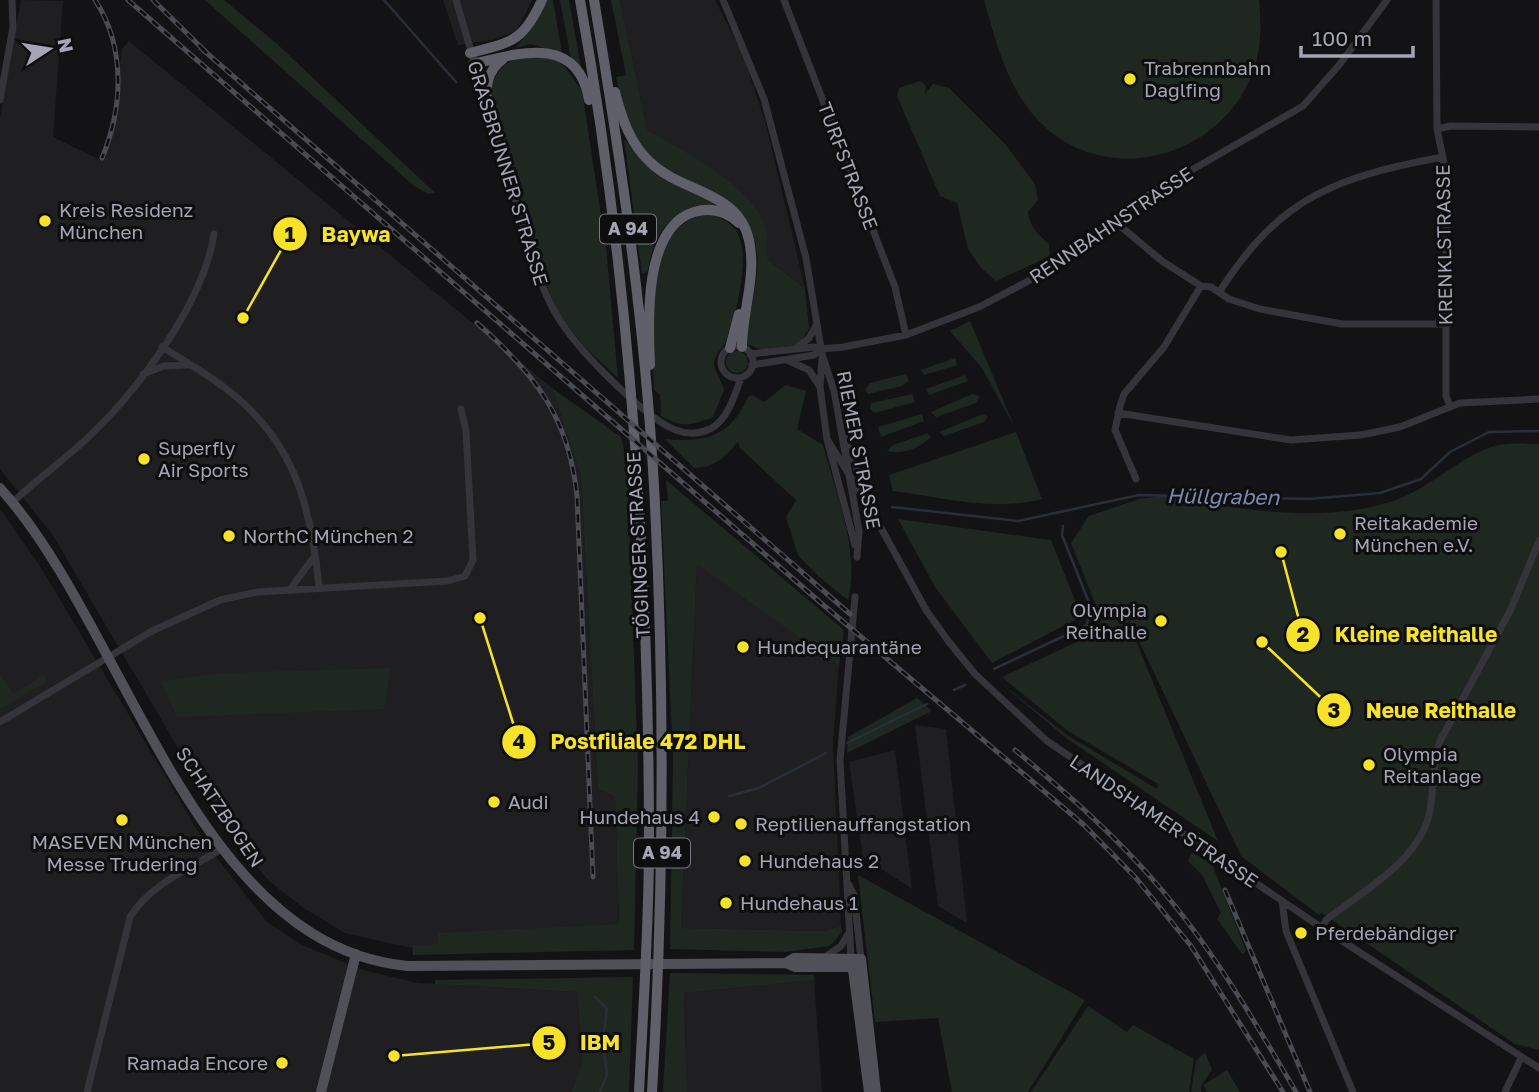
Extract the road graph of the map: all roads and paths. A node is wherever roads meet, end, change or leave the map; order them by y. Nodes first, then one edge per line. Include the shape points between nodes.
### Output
1 (12, 0) edge
2 (456, 0) edge
3 (542, 0) edge
4 (580, 0) edge
5 (594, 0) edge
6 (723, 0) edge
7 (785, 0) edge
8 (1387, 0) edge
9 (1436, 0) edge
10 (508, 55) junction
11 (471, 58) junction
12 (607, 74) junction
13 (0, 100) edge
14 (487, 106) junction
15 (1539, 127) edge
16 (1437, 129) junction
17 (603, 141) junction
18 (1443, 158) junction
19 (1113, 220) junction
20 (744, 227) junction
21 (214, 234) dead end
22 (1201, 286) junction
23 (1220, 291) junction
24 (747, 299) junction
25 (817, 323) junction
26 (1445, 324) junction
27 (906, 335) junction
28 (162, 346) junction
29 (730, 348) junction
30 (797, 348) junction
31 (746, 351) junction
32 (821, 352) junction
33 (787, 360) junction
34 (190, 365) junction
35 (752, 365) junction
36 (142, 374) junction
37 (730, 377) junction
38 (741, 378) junction
39 (646, 385) junction
40 (820, 387) junction
41 (1539, 399) edge
42 (732, 401) junction
43 (1450, 406) junction
44 (461, 409) dead end
45 (1118, 414) junction
46 (841, 429) junction
47 (827, 439) junction
48 (847, 471) junction
49 (1136, 479) dead end
50 (0, 488) edge
51 (13, 502) junction
52 (874, 515) junction
53 (1539, 541) edge
54 (316, 553) junction
55 (319, 587) junction
56 (289, 589) junction
57 (855, 597) dead end
58 (110, 659) junction
59 (0, 722) edge
60 (223, 848) junction
61 (848, 884) junction
62 (1282, 901) junction
63 (1322, 928) junction
64 (849, 930) junction
65 (356, 954) junction
66 (825, 957) junction
67 (786, 963) junction
68 (856, 963) junction
69 (641, 1053) junction
70 (1521, 1058) junction
71 (1539, 1068) edge
72 (87, 1092) edge
73 (321, 1092) edge
74 (633, 1092) edge
75 (639, 1092) edge
76 (652, 1092) edge
77 (869, 1092) edge
78 (876, 1092) edge
79 (1353, 1092) edge
80 (1504, 1092) edge

1 - 13 street via 13,27
2 - 11 street, GRASBRUNNER STRASSE
3 - 11 highway via 520,36
4 - 17 highway, TÖGINGER STRASSE / A 94
5 - 12 highway, TÖGINGER STRASSE / A 94
6 - 25 street, RIEMER STRASSE via 771,121 806,258
7 - 27 street, TURFSTRASSE via 895,287
8 - 19 street, RENNBAHNSTRASSE via 1303,106
9 - 16 street, KRENKLSTRASSE
10 - 11 highway
10 - 14 highway via 490,74
10 - 17 highway via 546,52 574,68 585,83 592,119
11 - 14 street, GRASBRUNNER STRASSE
12 - 20 highway via 627,130 645,158 664,173 732,208
12 - 39 highway, TÖGINGER STRASSE / A 94
14 - 42 street, GRASBRUNNER STRASSE via 540,281 572,337 620,387 673,430 692,433 713,427
15 - 16 street
16 - 18 street, KRENKLSTRASSE
17 - 69 highway, TÖGINGER STRASSE / A 94 via 637,468 648,719 649,846
18 - 23 street via 1364,174 1301,202 1257,240
18 - 26 street, KRENKLSTRASSE
19 - 22 street
19 - 27 street, RENNBAHNSTRASSE via 1036,277 979,307
20 - 24 highway via 751,260
20 - 39 highway via 730,215 707,209 685,216 666,235 654,272
21 - 28 street via 210,260
22 - 23 street
22 - 45 street via 1164,347 1124,394
23 - 26 street via 1260,309 1314,321
24 - 29 highway
24 - 31 highway
25 - 30 street
25 - 32 street, RIEMER STRASSE
26 - 43 street, KRENKLSTRASSE
27 - 32 street, RENNBAHNSTRASSE
28 - 34 street
28 - 36 street
29 - 31 street, RENNBAHNSTRASSE
29 - 37 street via 721,360
30 - 31 street, RENNBAHNSTRASSE
30 - 32 street, RENNBAHNSTRASSE
31 - 35 street
32 - 33 street, RENNBAHNSTRASSE
32 - 40 street, RIEMER STRASSE
32 - 46 street, RIEMER STRASSE
33 - 35 street, RENNBAHNSTRASSE
33 - 40 street via 809,370
34 - 36 street via 164,366
34 - 54 street via 222,385 273,437 300,486
35 - 38 street
36 - 51 street via 83,442
37 - 38 street
37 - 42 street
38 - 42 street, GRASBRUNNER STRASSE
39 - 76 highway, TÖGINGER STRASSE / A 94 via 663,759 662,898
40 - 47 street, RIEMER STRASSE
41 - 43 street
43 - 45 street via 1399,427 1292,440
44 - 55 street via 473,559 465,576 449,581
45 - 49 street via 1115,430
46 - 48 street, RIEMER STRASSE
46 - 52 street, LANDSHAMER STRASSE
47 - 48 street, LANDSHAMER STRASSE
47 - 48 street, RIEMER STRASSE via 857,557 859,531
48 - 52 street, LANDSHAMER STRASSE
50 - 51 main road, SCHATZBOGEN
51 - 58 main road, SCHATZBOGEN via 55,562
52 - 62 street, LANDSHAMER STRASSE via 926,610 994,693 1047,741
53 - 63 street via 1511,609 1440,741 1430,809 1418,842
54 - 55 street
54 - 56 street
55 - 56 street
56 - 58 street via 238,594 200,607
57 - 61 street via 840,783
58 - 59 street
58 - 60 main road, SCHATZBOGEN via 170,767
60 - 65 main road, SCHATZBOGEN via 276,909 319,939
60 - 72 street via 158,886 130,917
61 - 64 street
61 - 68 street via 854,895
62 - 63 street, LANDSHAMER STRASSE
62 - 79 street via 1286,931
63 - 70 street, LANDSHAMER STRASSE
64 - 66 street via 841,946
64 - 68 street
65 - 67 main road, SCHATZBOGEN via 407,966
65 - 73 main road
66 - 67 main road, SCHATZBOGEN via 794,958
66 - 68 main road, SCHATZBOGEN
67 - 68 main road, SCHATZBOGEN via 795,967
68 - 77 main road
68 - 78 main road
69 - 74 highway via 634,1063
69 - 75 highway, TÖGINGER STRASSE / A 94
70 - 71 street, LANDSHAMER STRASSE
70 - 80 street

